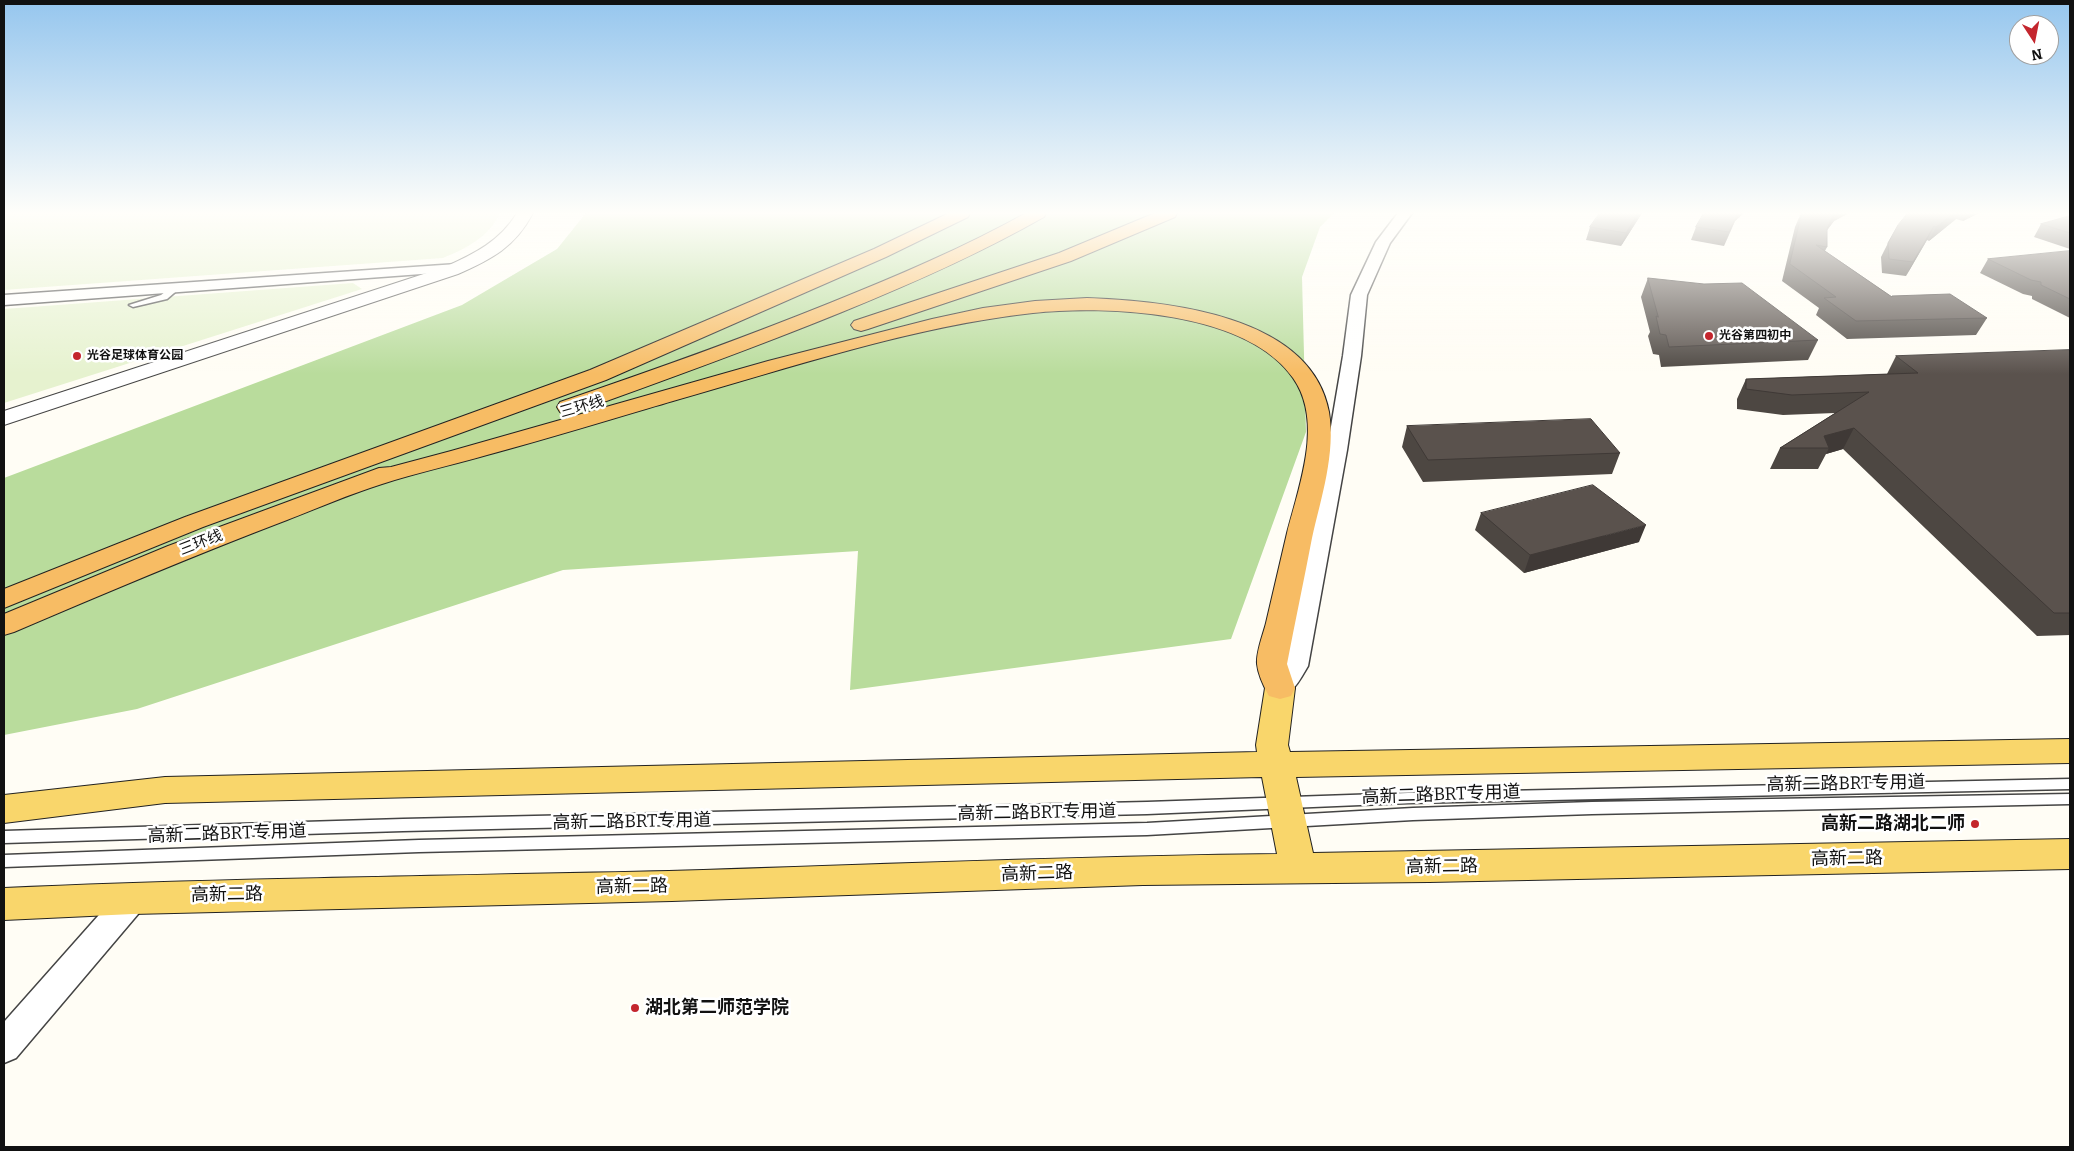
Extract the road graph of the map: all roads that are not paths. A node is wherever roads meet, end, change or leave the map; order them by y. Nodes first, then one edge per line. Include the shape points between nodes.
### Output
1 (460, 267) edge
2 (843, 267) edge
3 (849, 267) edge
4 (932, 267) edge
5 (1036, 267) edge
6 (1372, 267) edge
7 (457, 268) junction
8 (366, 274) junction
9 (826, 277) junction
10 (177, 287) junction
11 (373, 297) junction
12 (4, 300) edge
13 (133, 305) dead end
14 (768, 344) junction
15 (4, 418) edge
16 (372, 479) junction
17 (4, 599) edge
18 (4, 625) edge
19 (1280, 688) junction
20 (2070, 751) edge
21 (1275, 765) junction
22 (2070, 784) edge
23 (4, 790) edge
24 (165, 790) junction
25 (2070, 799) edge
26 (4, 809) edge
27 (1286, 812) junction
28 (4, 836) edge
29 (2070, 854) edge
30 (4, 861) edge
31 (1298, 868) junction
32 (133, 898) junction
33 (4, 904) edge
34 (4, 1047) edge

1 - 7 street
2 - 9 highway
3 - 9 highway, 三环线
4 - 14 highway
5 - 14 highway, 三环线 via 880,319
6 - 19 street via 1360,294 1337,450 1296,666
7 - 8 street
7 - 11 street
8 - 10 street
8 - 11 street via 381,285
9 - 17 highway, 三环线 via 598,375 194,522
10 - 12 street
10 - 13 lane via 164,297
11 - 15 street
14 - 16 highway, 三环线 via 515,426
16 - 18 highway, 三环线 via 177,552
16 - 19 highway via 490,448 737,375 967,317 1009,310 1088,305 1160,308 1191,314 1240,330 1273,347 1292,362 1306,380 1318,413 1318,450 1272,664
19 - 21 main road via 1272,745
20 - 21 main road
21 - 24 main road
21 - 27 main road
22 - 27 lane, 高新二路BRT专用道 via 1418,798
23 - 24 main road
24 - 26 main road
25 - 27 lane, 高新二路BRT专用道
27 - 28 lane, 高新二路BRT专用道
27 - 30 lane, 高新二路BRT专用道 via 1147,828
27 - 31 main road
29 - 31 main road, 高新二路
31 - 32 main road, 高新二路
32 - 33 main road, 高新二路
32 - 34 street

